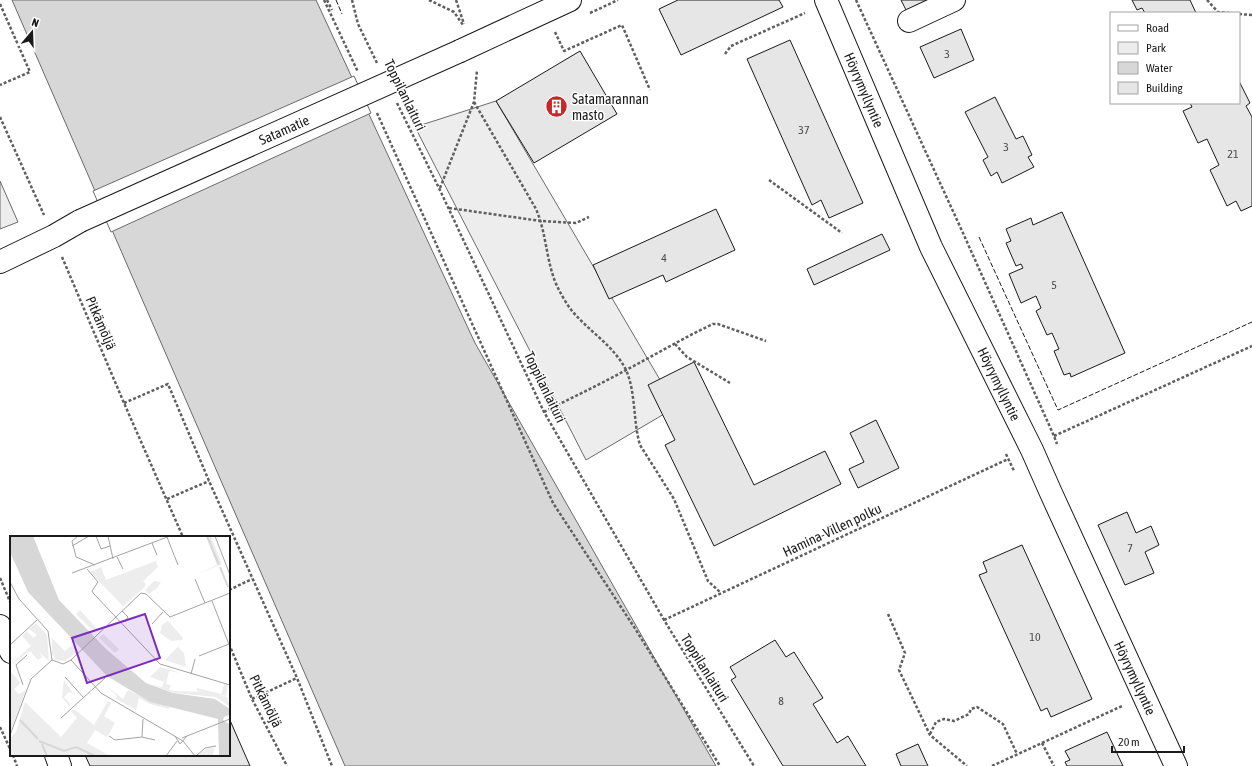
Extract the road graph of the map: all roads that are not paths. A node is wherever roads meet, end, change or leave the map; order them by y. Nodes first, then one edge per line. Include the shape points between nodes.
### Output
1 (570, 0) edge
2 (826, 0) edge
3 (954, 0) edge
4 (909, 21) dead end
5 (0, 262) edge
6 (0, 626) edge
7 (10, 650) edge
8 (56, 756) edge
9 (60, 766) edge
10 (1176, 766) edge

1 - 5 street, Satamatie, bridge via 80,221
2 - 10 street, Höyrymyllyntie via 931,247 1032,450
3 - 4 street
6 - 7 street
8 - 9 street

